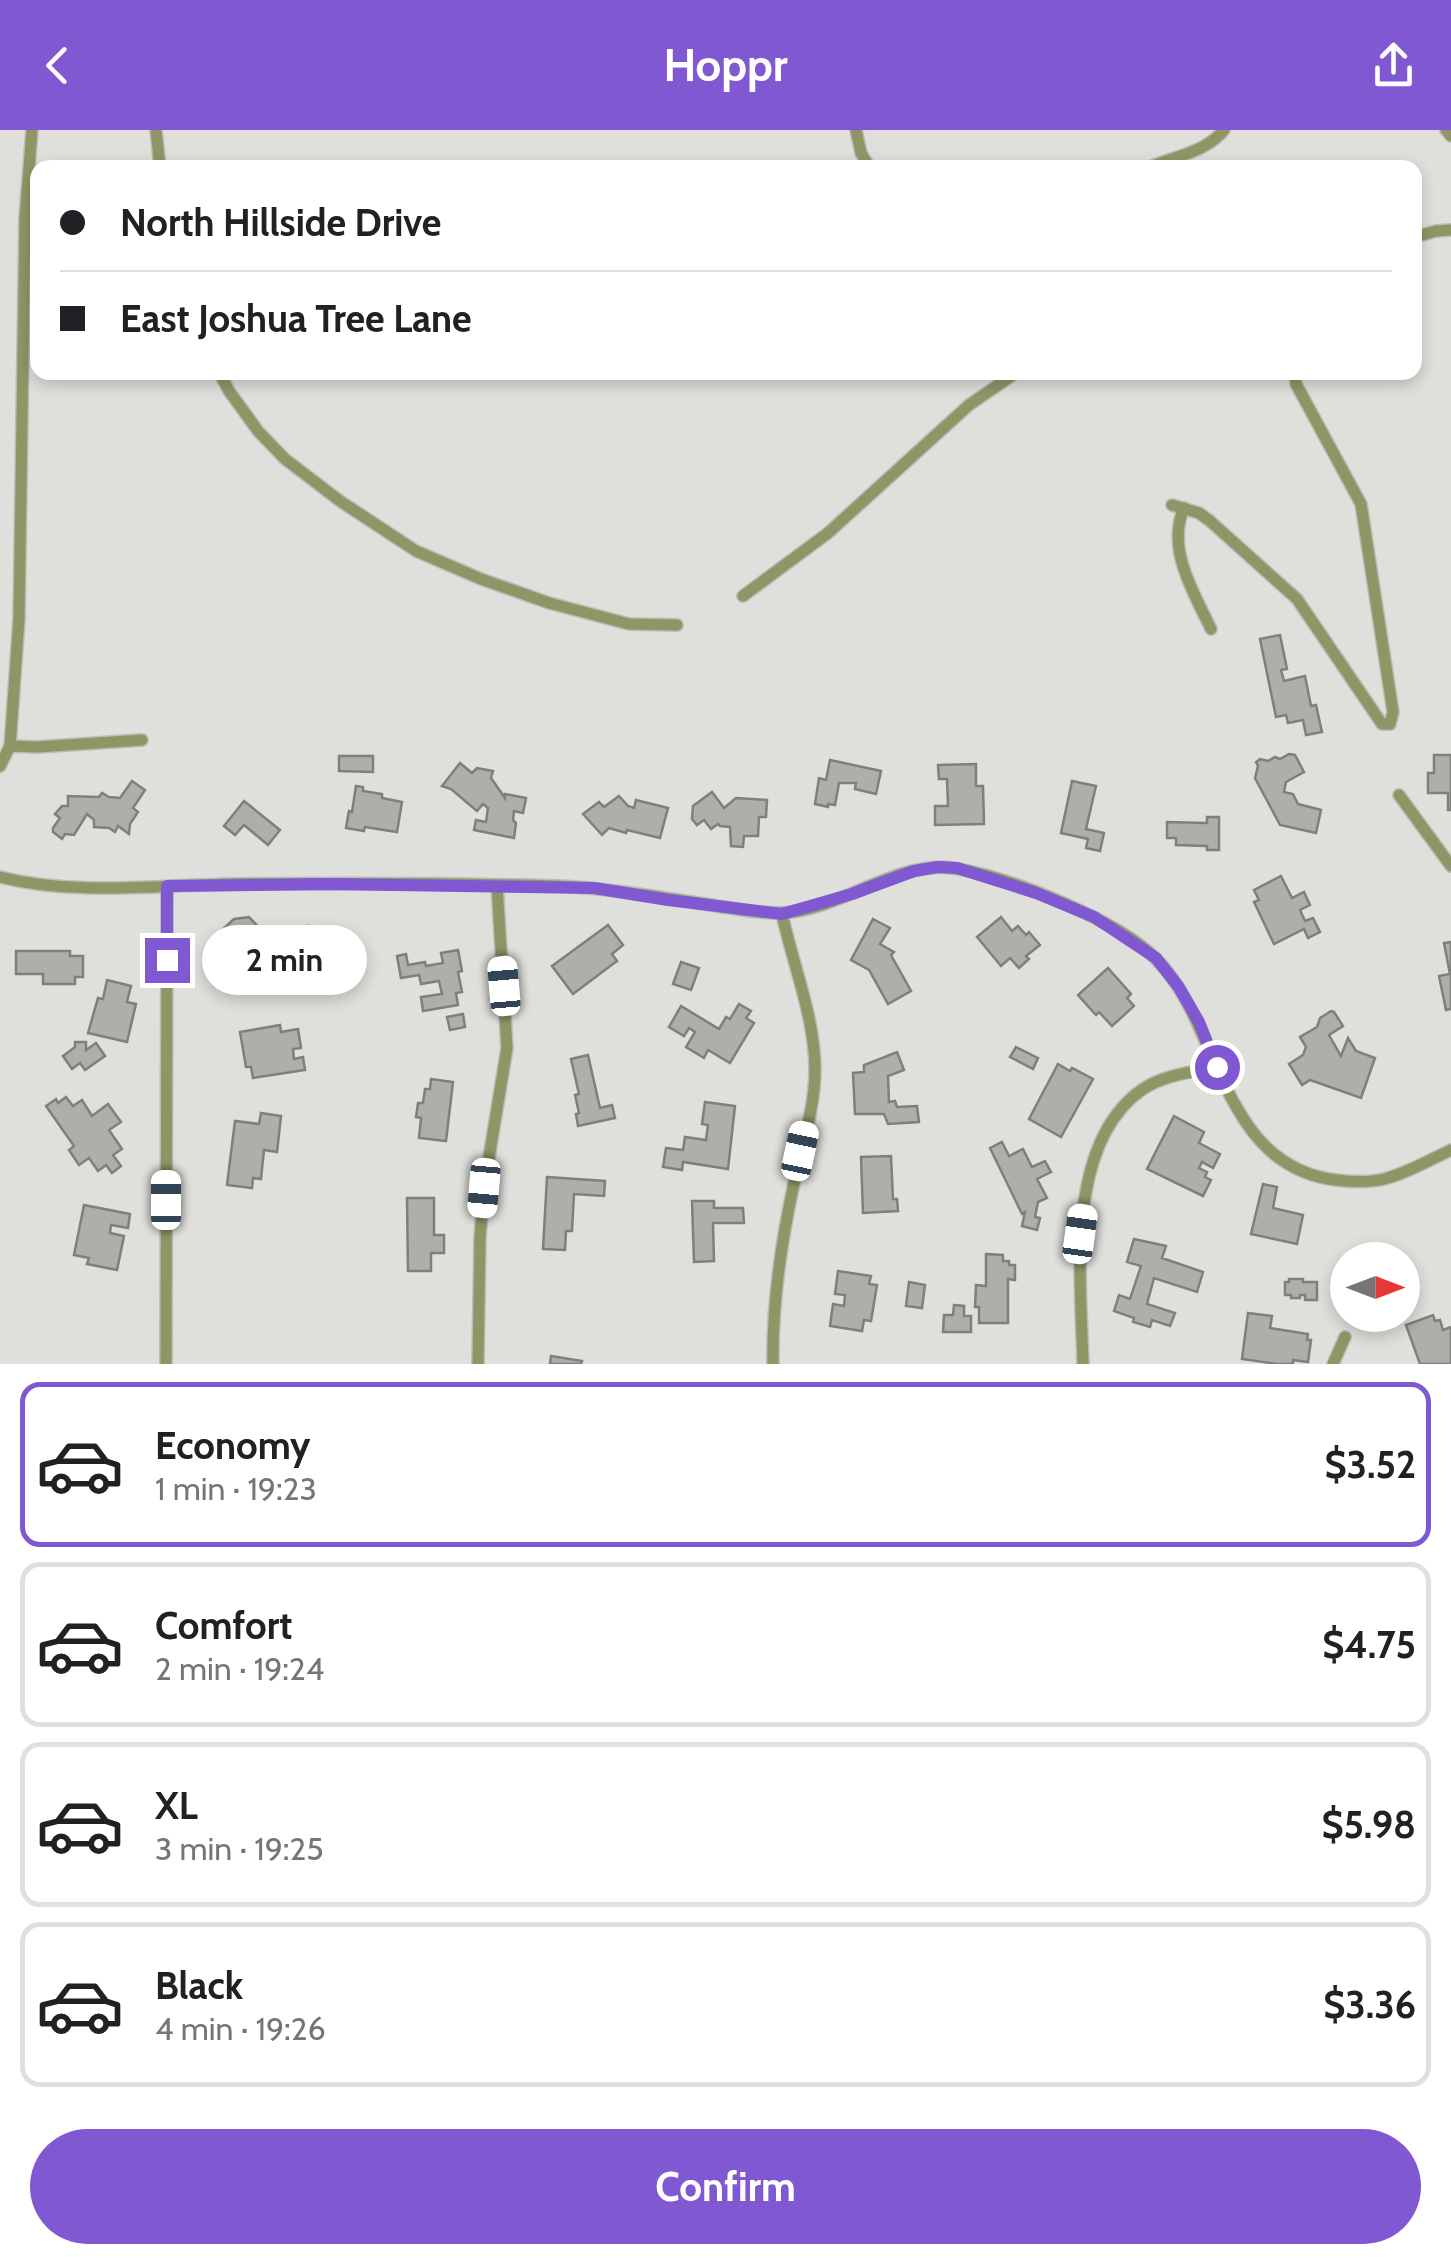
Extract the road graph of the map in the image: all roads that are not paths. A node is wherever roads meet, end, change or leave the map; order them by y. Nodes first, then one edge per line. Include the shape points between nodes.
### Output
1 (32, 130) edge
2 (156, 130) edge
3 (856, 130) edge
4 (1224, 130) edge
5 (1446, 130) edge
6 (1451, 136) edge
7 (159, 160) edge
8 (865, 160) edge
9 (1171, 160) edge
10 (1451, 230) edge
11 (1422, 235) edge
12 (223, 380) edge
13 (1005, 380) edge
14 (1296, 380) edge
15 (743, 596) dead end
16 (678, 626) dead end
17 (1211, 630) dead end
18 (142, 740) dead end
19 (10, 746) junction
20 (0, 766) edge
21 (1399, 795) dead end
22 (1451, 866) edge
23 (0, 877) edge
24 (167, 886) junction
25 (497, 886) junction
26 (782, 914) junction
27 (1217, 1067) junction
28 (1451, 1150) edge
29 (1345, 1336) dead end
30 (166, 1364) edge
31 (478, 1364) edge
32 (773, 1364) edge
33 (1083, 1364) edge
34 (1332, 1364) edge

1 - 19 street
2 - 7 street
3 - 8 street
4 - 9 street via 1200,150
5 - 6 street
10 - 11 street
12 - 16 street via 285,459 416,551 548,603 629,624
13 - 15 street via 828,533
14 - 17 street via 1362,504 1390,724 1382,724 1297,599 1210,521 1178,507 1178,544
18 - 19 street
19 - 20 street
21 - 22 street
23 - 24 street via 62,887
24 - 25 street
24 - 30 street
25 - 26 street via 606,889
25 - 31 street via 507,1048 484,1188
26 - 27 street via 938,867 1036,893 1094,917 1156,958 1192,1010
26 - 32 street via 815,1072 779,1256
27 - 28 street via 1252,1134 1296,1170 1369,1182
27 - 33 street via 1143,1090 1123,1106 1100,1142 1080,1234
29 - 34 street

